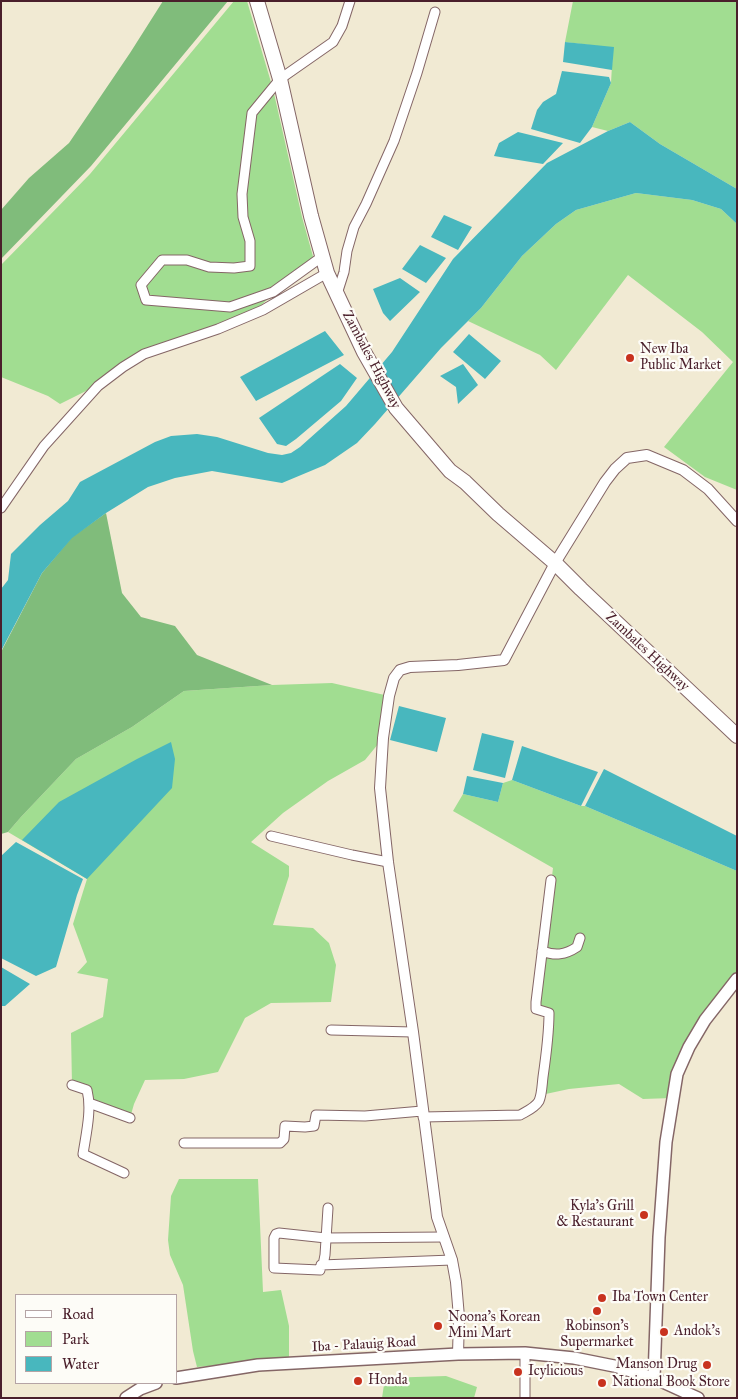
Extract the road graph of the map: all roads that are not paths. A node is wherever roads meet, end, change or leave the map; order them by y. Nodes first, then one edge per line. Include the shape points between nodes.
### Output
1 (258, 1) edge
2 (350, 1) edge
3 (435, 12) dead end
4 (280, 79) junction
5 (323, 256) junction
6 (327, 273) junction
7 (337, 294) junction
8 (1, 508) edge
9 (737, 521) edge
10 (555, 563) junction
11 (737, 736) edge
12 (272, 836) dead end
13 (388, 862) junction
14 (551, 880) dead end
15 (580, 938) dead end
16 (542, 950) junction
17 (737, 979) edge
18 (331, 1030) dead end
19 (413, 1032) junction
20 (72, 1085) dead end
21 (89, 1103) junction
22 (423, 1114) junction
23 (130, 1118) dead end
24 (184, 1143) dead end
25 (124, 1173) dead end
26 (328, 1208) dead end
27 (326, 1238) junction
28 (444, 1238) junction
29 (452, 1260) junction
30 (323, 1266) junction
31 (458, 1354) junction
32 (525, 1354) junction
33 (178, 1378) edge
34 (654, 1378) junction
35 (153, 1384) edge
36 (126, 1398) edge
37 (525, 1398) edge
38 (698, 1398) edge

1 - 4 main road, Zambales Highway
2 - 4 street via 333,42
3 - 7 street via 394,141 354,227
4 - 5 main road, Zambales Highway
4 - 5 street via 252,113 242,194 243,218 250,241 250,266 209,267 187,260 162,260 141,286 146,300 230,307 273,292
5 - 6 main road, Zambales Highway
6 - 7 main road, Zambales Highway
6 - 8 street via 263,310 144,354 124,367 98,386 44,446
7 - 10 main road, Zambales Highway via 373,369 396,408 450,471
9 - 10 street via 708,489 683,470 647,455 627,458 605,482
10 - 11 main road, Zambales Highway
10 - 13 street via 504,660 410,667 400,670 394,678 383,738 380,788
12 - 13 street
13 - 19 street
14 - 16 street
15 - 16 street via 577,948 568,953 552,954
16 - 22 street via 536,1009 550,1013 538,1102 520,1115
17 - 34 main road via 705,1020 677,1074 666,1142 658,1237
18 - 19 street
19 - 22 street
20 - 21 street via 87,1090
21 - 23 street
21 - 25 street via 83,1154
22 - 24 street via 316,1115 314,1126 285,1126 284,1140 280,1143
22 - 28 street via 437,1217
26 - 27 street
27 - 28 street
27 - 30 street
27 - 30 street via 279,1233 274,1238 274,1268 320,1270
28 - 29 street
29 - 30 street
29 - 31 street via 459,1317
31 - 32 main road, Iba - Palauig Road
31 - 33 main road, Iba - Palauig Road via 258,1366
32 - 34 main road, Iba - Palauig Road via 582,1360
32 - 37 street
34 - 38 main road, Iba - Palauig Road
35 - 36 main road

